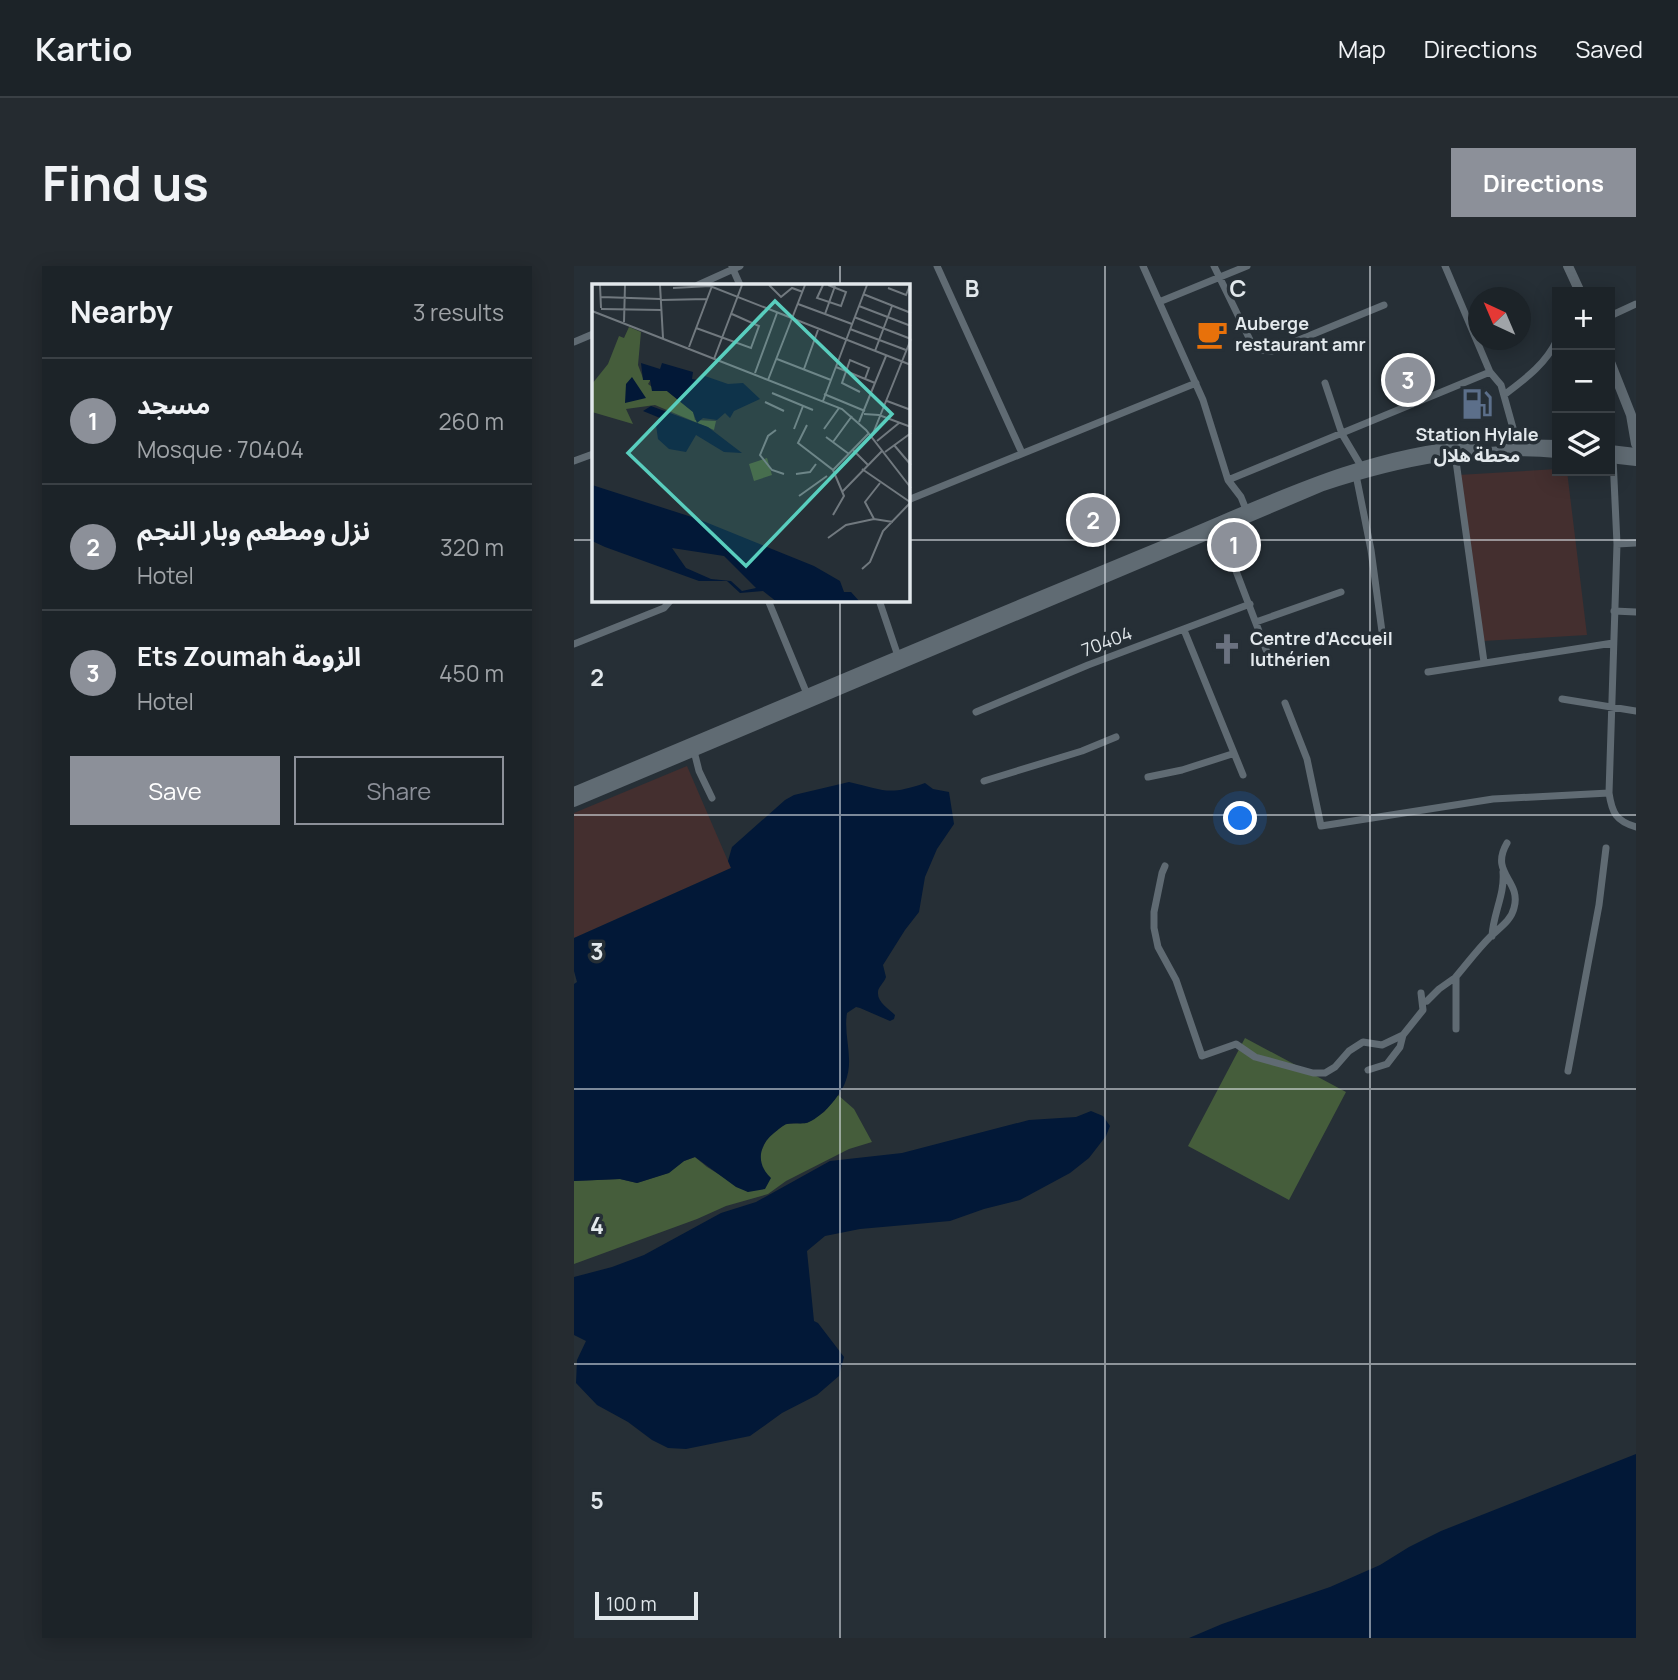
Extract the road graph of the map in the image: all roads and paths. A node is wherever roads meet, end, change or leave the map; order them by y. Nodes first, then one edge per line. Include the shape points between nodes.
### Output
1 (937, 266) edge
2 (1143, 266) edge
3 (1214, 266) edge
4 (1247, 266) edge
5 (1445, 266) edge
6 (1568, 266) edge
7 (735, 267) edge
8 (1218, 278) junction
9 (700, 284) edge
10 (740, 284) edge
11 (1578, 287) edge
12 (1159, 302) junction
13 (1636, 304) edge
14 (1384, 305) dead end
15 (1615, 314) edge
16 (592, 334) edge
17 (574, 342) edge
18 (1553, 350) edge
19 (1490, 372) junction
20 (1615, 375) edge
21 (1196, 383) junction
22 (1325, 383) dead end
23 (1504, 394) junction
24 (1342, 434) junction
25 (1636, 444) edge
26 (1552, 445) edge
27 (1518, 447) junction
28 (1552, 452) edge
29 (1022, 453) junction
30 (1636, 453) edge
31 (592, 454) edge
32 (1455, 454) junction
33 (1615, 455) edge
34 (1615, 456) edge
35 (574, 461) edge
36 (1636, 461) edge
37 (1359, 471) junction
38 (1612, 476) edge
39 (1228, 480) junction
40 (910, 498) edge
41 (1248, 514) junction
42 (1220, 529) junction
43 (1636, 543) edge
44 (1617, 544) junction
45 (1341, 592) dead end
46 (669, 602) edge
47 (769, 602) edge
48 (880, 602) edge
49 (1250, 604) junction
50 (1614, 611) junction
51 (1636, 612) edge
52 (1256, 622) junction
53 (1184, 630) junction
54 (1383, 639) dead end
55 (1613, 643) junction
56 (574, 644) edge
57 (899, 659) junction
58 (1270, 660) dead end
59 (1484, 662) junction
60 (1428, 671) dead end
61 (807, 694) junction
62 (1562, 699) dead end
63 (1285, 703) dead end
64 (1611, 707) junction
65 (1636, 711) edge
66 (976, 712) dead end
67 (1116, 737) dead end
68 (694, 751) junction
69 (1232, 754) junction
70 (1243, 775) dead end
71 (1148, 777) dead end
72 (984, 781) dead end
73 (574, 792) edge
74 (1609, 793) junction
75 (712, 798) dead end
76 (574, 802) edge
77 (1636, 827) edge
78 (1507, 843) dead end
79 (1606, 848) dead end
80 (1165, 866) dead end
81 (1503, 872) junction
82 (1492, 936) junction
83 (1454, 978) junction
84 (1421, 993) dead end
85 (1427, 1001) dead end
86 (1456, 1029) dead end
87 (1403, 1035) junction
88 (1368, 1070) dead end
89 (1568, 1071) dead end

1 - 29 street
2 - 12 street
3 - 8 street
4 - 8 street
5 - 19 street
6 - 11 main road
7 - 9 street
7 - 10 street
8 - 12 street
8 - 14 street via 1251,342 1272,351
12 - 21 street
13 - 15 street
16 - 17 street
18 - 23 street
19 - 23 street
19 - 24 street
20 - 25 main road via 1631,415
21 - 29 street
21 - 39 street
22 - 24 street
23 - 27 street
24 - 37 street
24 - 39 street
26 - 27 main road
27 - 28 main road
27 - 32 main road
27 - 37 main road via 1458,446 1401,456
29 - 40 street
30 - 33 main road
31 - 35 street
32 - 37 main road
32 - 59 street
34 - 36 main road
37 - 41 main road
37 - 54 street
38 - 44 street
39 - 41 street
41 - 42 main road
41 - 57 main road
42 - 49 street
42 - 57 main road
43 - 44 street
44 - 50 street
45 - 52 street
46 - 56 street
47 - 61 street
48 - 57 street
49 - 52 street
49 - 53 street, 70404
50 - 51 street
50 - 55 street
52 - 58 street
53 - 66 street, 70404
53 - 69 street
55 - 59 street
55 - 64 street
57 - 61 main road
57 - 68 main road
59 - 60 street
61 - 73 main road
62 - 64 street
63 - 74 street via 1307,759 1321,826 1493,799
64 - 65 street
64 - 74 street
67 - 72 street
68 - 75 street
68 - 76 main road
69 - 70 street
69 - 71 street
74 - 77 street via 1617,819
78 - 81 street via 1501,857
79 - 89 street
80 - 87 street via 1154,928 1202,1056 1236,1044 1255,1057 1325,1073 1363,1042 1382,1045
81 - 82 street
81 - 82 street via 1517,895 1511,917
82 - 83 street
83 - 85 street
83 - 86 street
84 - 87 street via 1423,1010
87 - 88 street via 1387,1064

